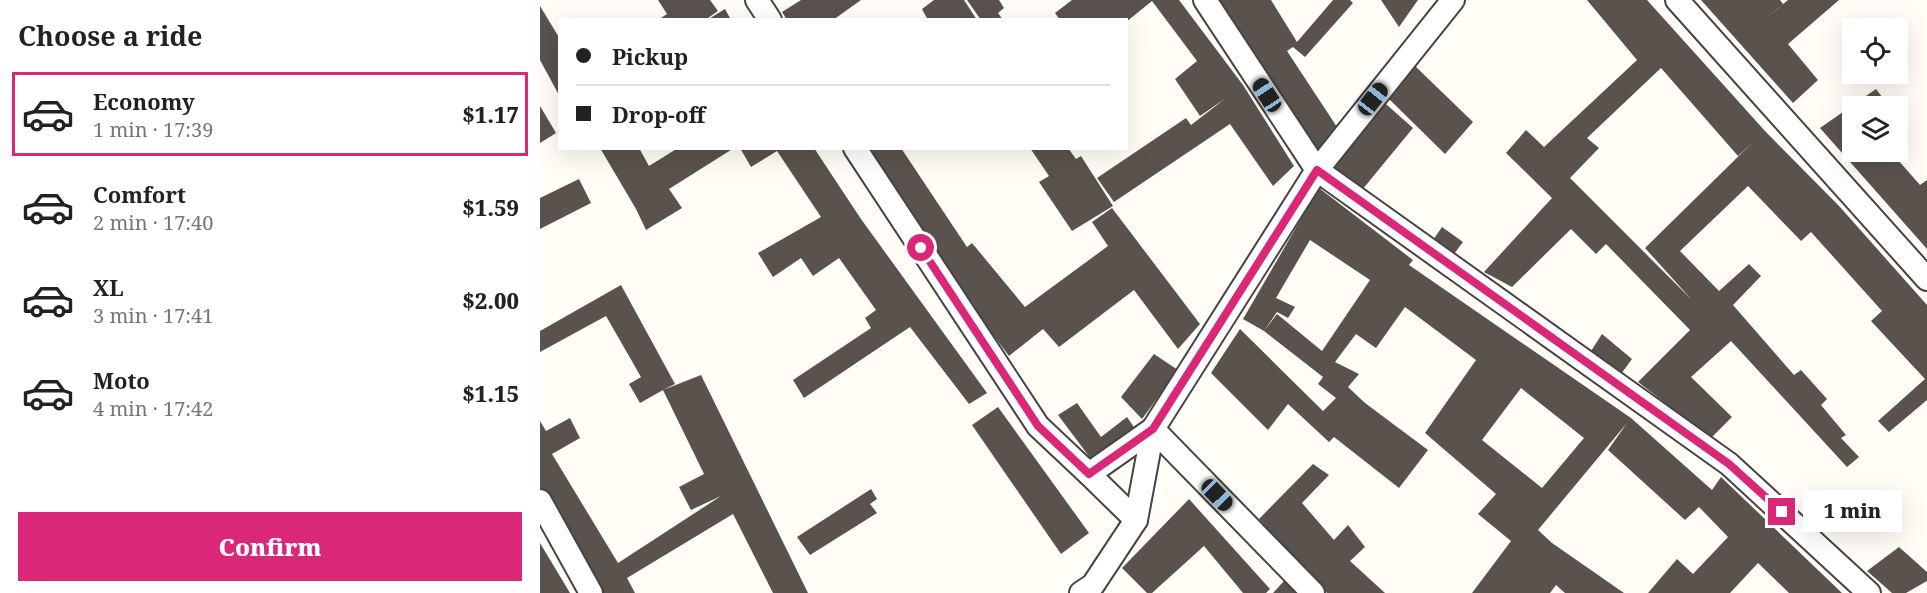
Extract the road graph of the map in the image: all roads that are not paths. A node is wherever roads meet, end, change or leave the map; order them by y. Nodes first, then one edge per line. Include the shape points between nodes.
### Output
1 (757, 0) edge
2 (1206, 0) edge
3 (1453, 0) edge
4 (1677, 0) edge
5 (769, 18) edge
6 (856, 150) edge
7 (1317, 170) junction
8 (1927, 279) edge
9 (1153, 429) junction
10 (1089, 474) junction
11 (540, 501) edge
12 (1136, 520) junction
13 (591, 593) edge
14 (1080, 593) edge
15 (1313, 593) edge
16 (1869, 593) edge

1 - 5 street
2 - 7 street
3 - 7 street
4 - 8 street
6 - 10 street via 1038,426
7 - 9 street
7 - 16 street via 1729,464
9 - 10 street
9 - 12 street
9 - 15 street
10 - 12 street
11 - 13 street
12 - 14 street via 1093,585

